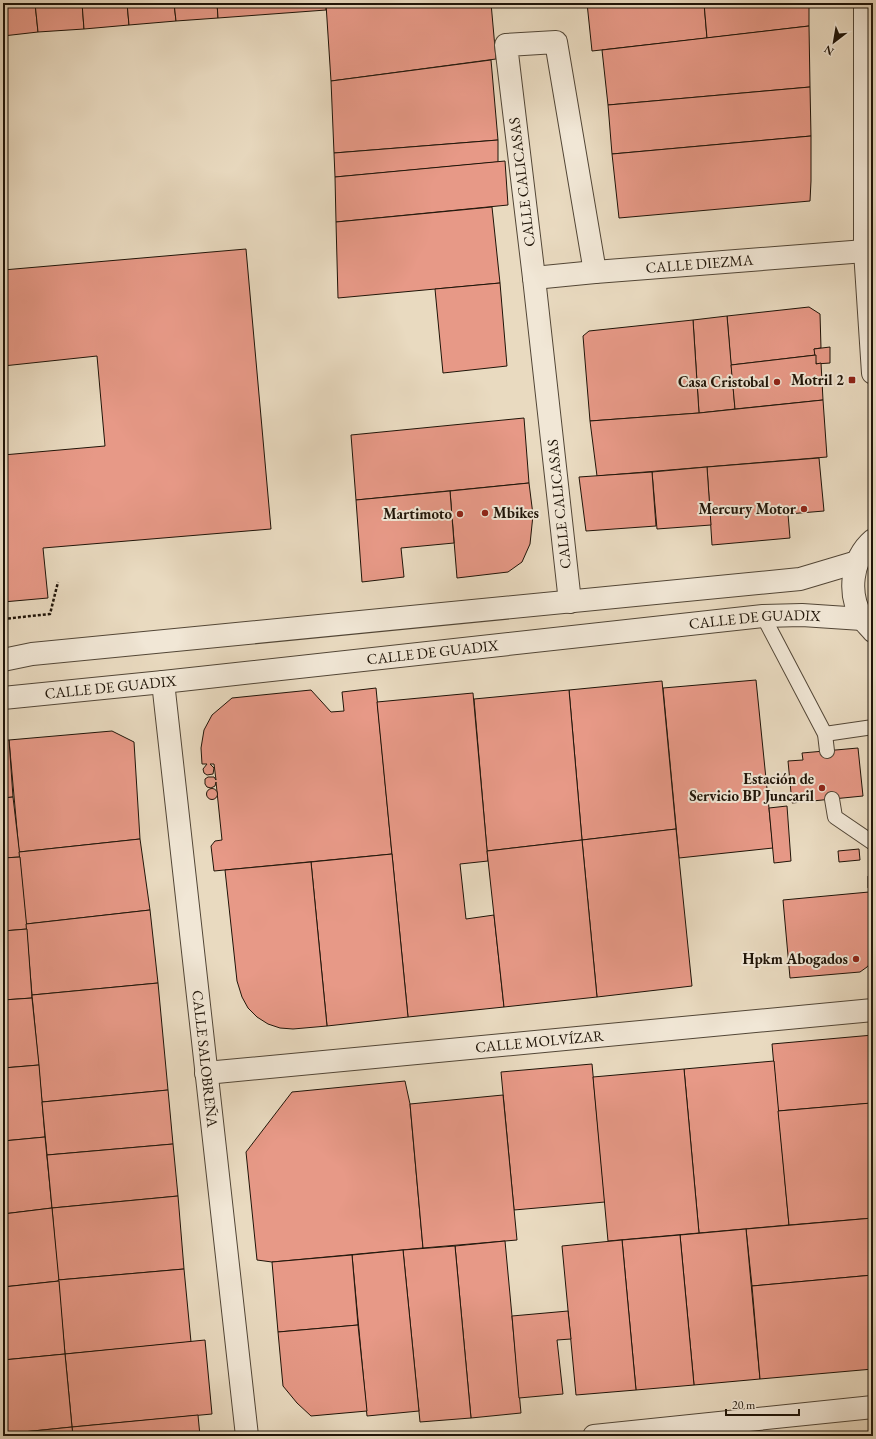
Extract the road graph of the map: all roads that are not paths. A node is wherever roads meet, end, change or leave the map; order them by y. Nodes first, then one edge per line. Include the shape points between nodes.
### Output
1 (865, 3) edge
2 (864, 251) junction
3 (595, 272) junction
4 (534, 278) junction
5 (873, 373) edge
6 (873, 540) edge
7 (857, 562) junction
8 (570, 602) junction
9 (763, 616) junction
10 (868, 625) edge
11 (3, 660) edge
12 (163, 682) junction
13 (3, 698) edge
14 (873, 727) edge
15 (825, 734) junction
16 (827, 751) dead end
17 (832, 799) dead end
18 (873, 843) edge
19 (873, 1010) edge
20 (206, 1073) junction
21 (873, 1407) edge
22 (246, 1436) edge
23 (594, 1436) edge

1 - 2 street
2 - 3 street, CALLE DIEZMA
2 - 5 street
3 - 4 street, CALLE DIEZMA
3 - 4 street, CALLE CALICASAS via 556,42 506,45
4 - 8 street, CALLE CALICASAS
6 - 7 street
7 - 8 street via 800,579
7 - 10 street via 853,578 854,597
8 - 11 street via 40,654
9 - 10 street, CALLE DE GUADIX via 802,615
9 - 12 street, CALLE DE GUADIX
9 - 15 lane
12 - 13 street, CALLE DE GUADIX
12 - 20 street, CALLE SALOBREÑA
14 - 15 lane
15 - 16 lane
17 - 18 lane via 834,817
19 - 20 street, CALLE MOLVÍZAR
20 - 22 street, CALLE SALOBREÑA
21 - 23 street

